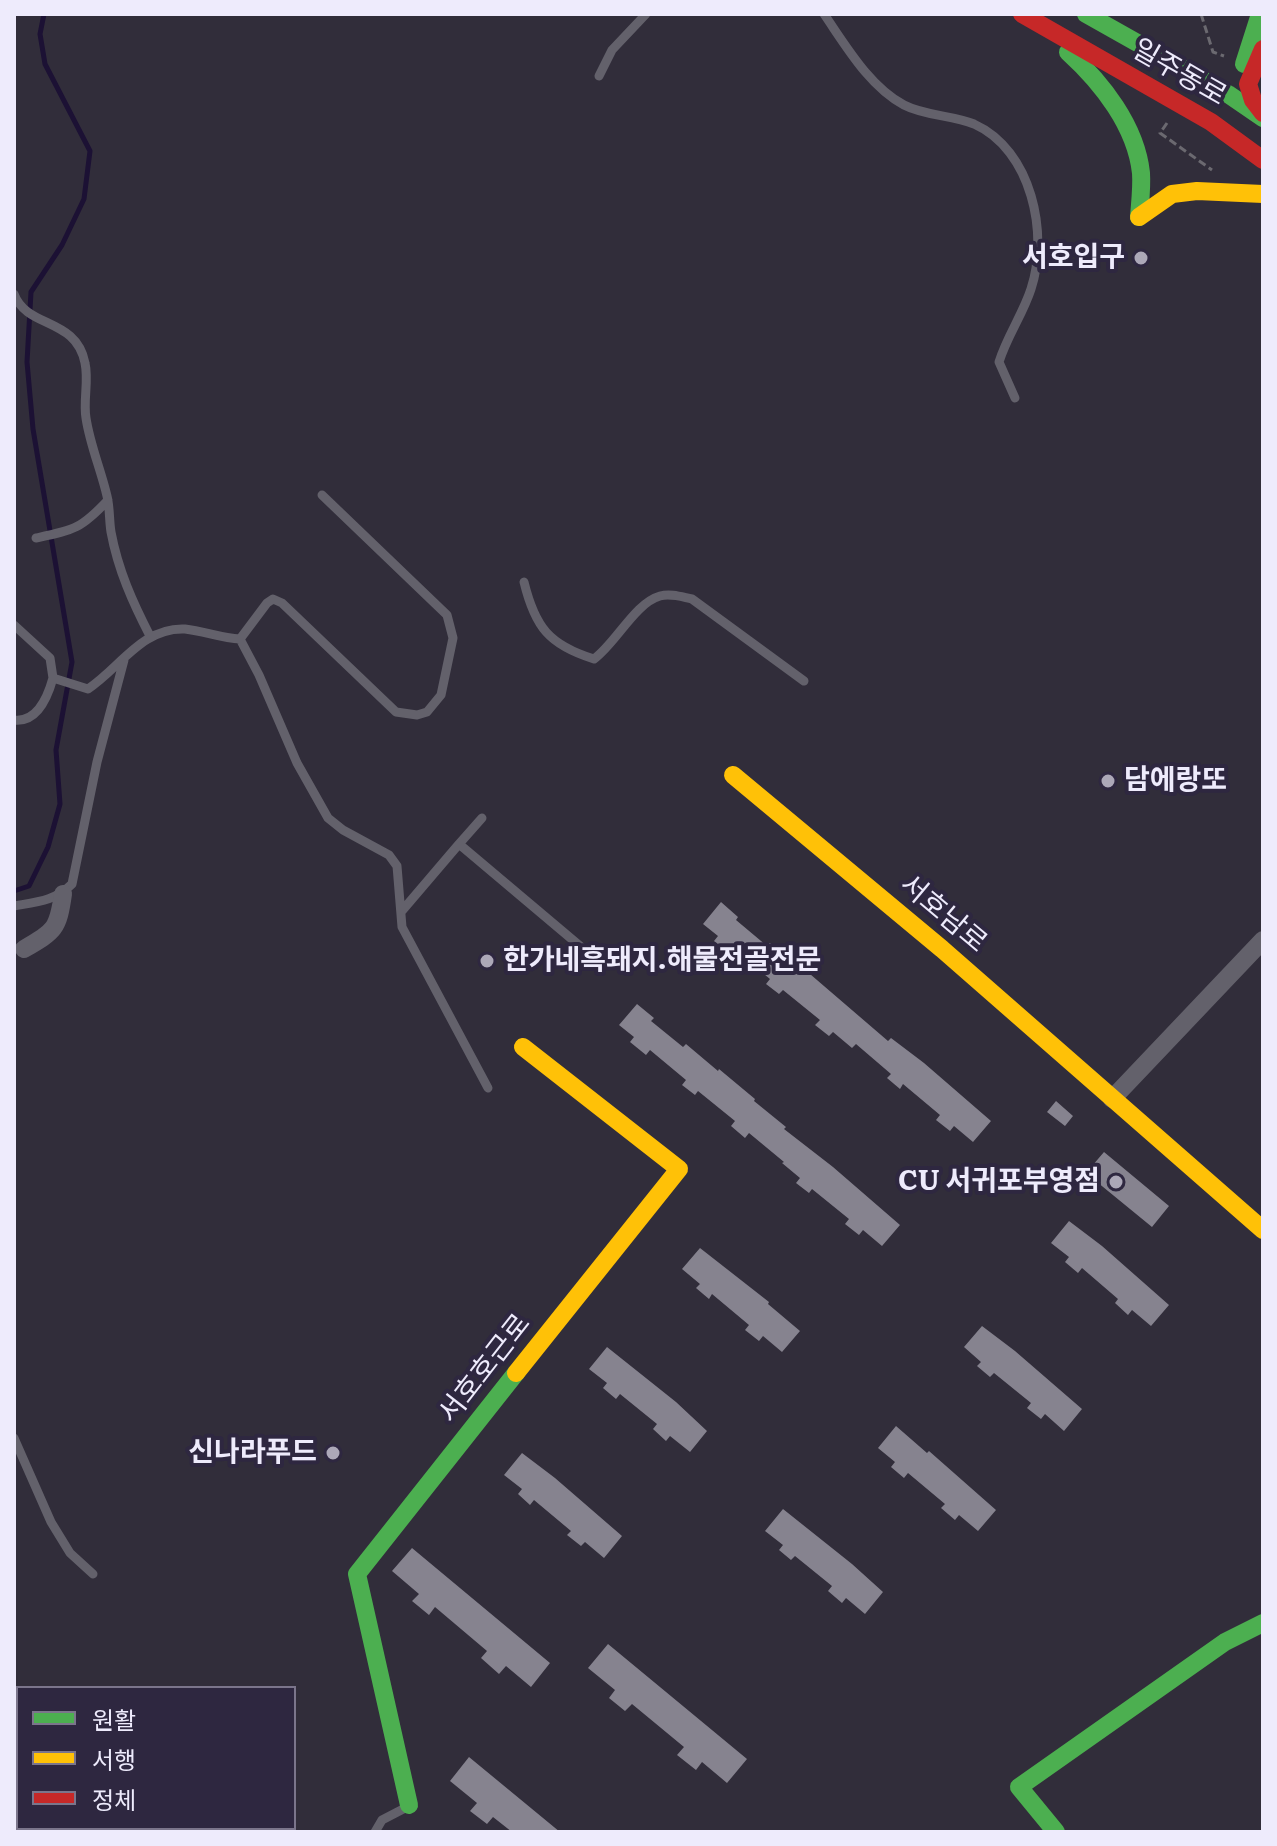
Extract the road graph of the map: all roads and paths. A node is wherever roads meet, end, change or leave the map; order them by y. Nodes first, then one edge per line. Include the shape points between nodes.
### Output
1 (646, 14) edge
2 (824, 14) edge
3 (1086, 14) edge
4 (1260, 14) edge
5 (1023, 15) edge
6 (1263, 49) edge
7 (1243, 65) dead end
8 (599, 76) dead end
9 (1263, 115) edge
10 (1263, 160) edge
11 (1263, 194) edge
12 (14, 294) edge
13 (1015, 398) dead end
14 (322, 495) dead end
15 (108, 500) junction
16 (36, 538) dead end
17 (524, 582) dead end
18 (14, 625) edge
19 (150, 636) junction
20 (240, 639) junction
21 (125, 657) junction
22 (55, 678) junction
23 (804, 681) dead end
24 (14, 720) edge
25 (733, 775) dead end
26 (482, 818) dead end
27 (459, 844) junction
28 (63, 894) junction
29 (14, 906) edge
30 (401, 912) junction
31 (1263, 940) edge
32 (24, 949) dead end
33 (593, 957) dead end
34 (523, 1047) dead end
35 (488, 1088) dead end
36 (1112, 1099) junction
37 (1263, 1230) edge
38 (14, 1438) edge
39 (93, 1574) dead end
40 (1263, 1623) edge
41 (409, 1805) joint
42 (375, 1832) edge
43 (1056, 1832) edge

1 - 8 lane via 612,50
2 - 13 lane via 857,61 891,96 906,106 974,124 998,138 1014,156 1034,209 1038,254 1031,289 999,362
3 - 9 main road, 일주동로
4 - 7 main road
5 - 10 main road, 일주동로 via 1211,122
5 - 11 main road via 1081,63 1124,122 1142,172 1139,217 1172,194
6 - 9 main road via 1248,84
12 - 15 lane via 18,306 55,324 78,343 86,364 86,417
14 - 20 lane via 447,615 453,638 441,695 427,712 396,712 273,599
15 - 16 lane via 87,523
15 - 19 lane via 127,590
17 - 23 lane via 543,630 567,650 594,659 645,605 670,595 692,599
18 - 22 lane via 50,658
19 - 20 lane via 184,629
19 - 21 lane
20 - 30 lane via 328,818 389,855 397,866
21 - 22 lane via 88,689
21 - 28 lane via 72,884
22 - 24 lane via 33,715
25 - 36 main road, 서호남로
26 - 27 lane
27 - 30 lane
27 - 33 lane
28 - 29 lane
28 - 32 street via 59,921
30 - 35 lane via 408,941
31 - 36 street
34 - 41 main road, 서호호근로 via 679,1169 357,1574
36 - 37 main road, 서호남로
38 - 39 lane via 51,1522 70,1553
40 - 43 main road via 1225,1642 1019,1787
41 - 42 lane via 382,1820

